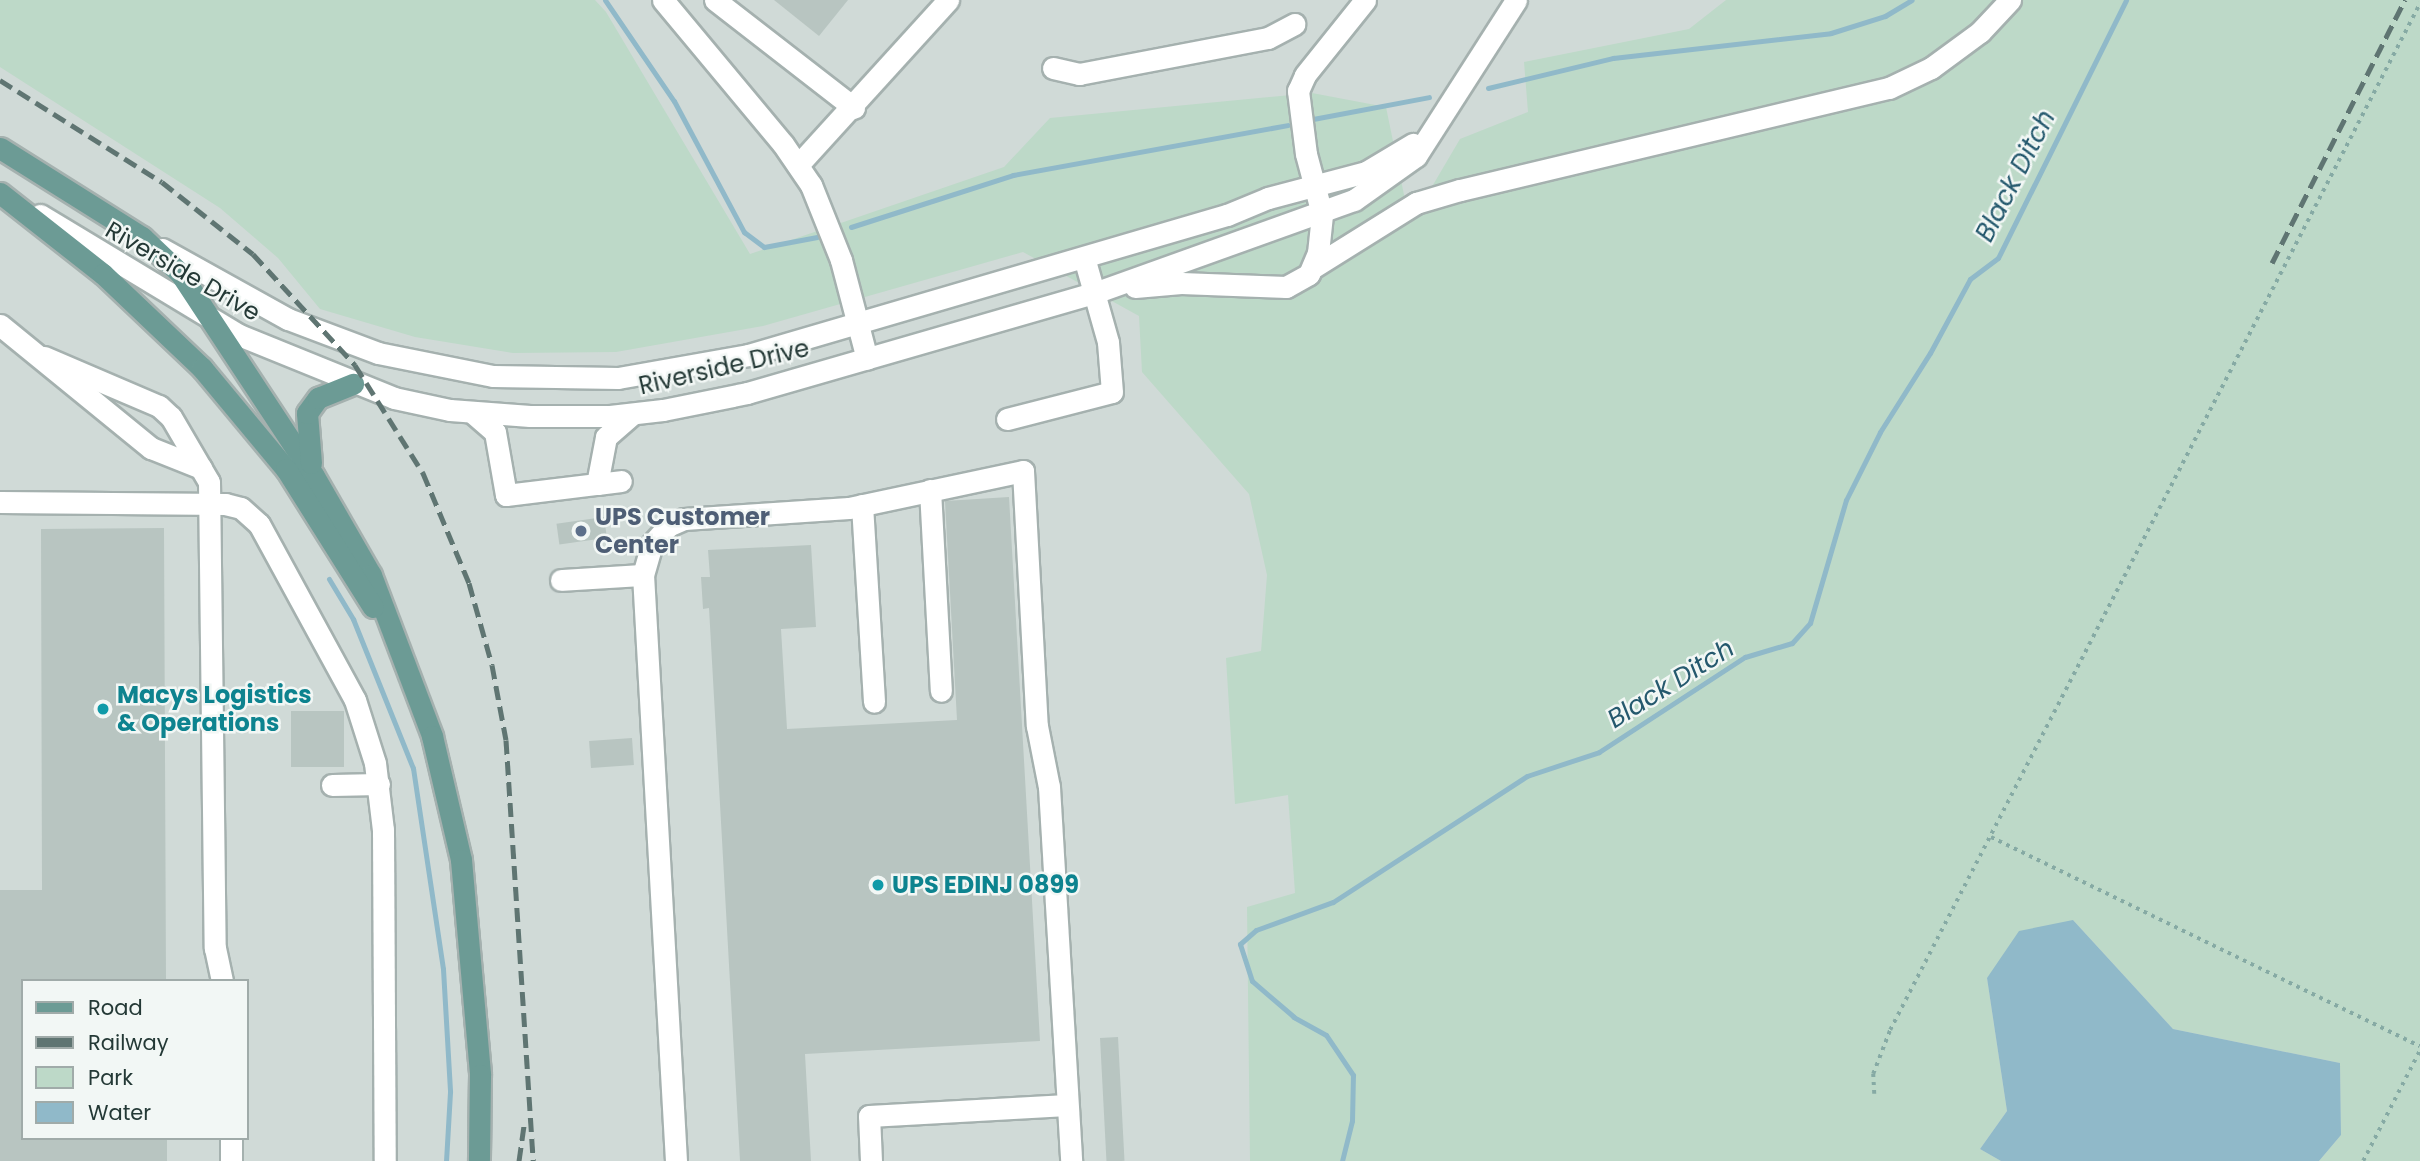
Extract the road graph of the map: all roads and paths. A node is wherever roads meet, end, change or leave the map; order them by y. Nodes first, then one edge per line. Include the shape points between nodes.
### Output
1 (663, 0) edge
2 (715, 0) edge
3 (948, 0) edge
4 (1365, 0) edge
5 (1532, 0) edge
6 (2010, 0) edge
7 (2420, 3) edge
8 (1511, 9) edge
9 (1294, 24) dead end
10 (1053, 68) dead end
11 (854, 108) junction
12 (1435, 126) junction
13 (0, 148) edge
14 (1306, 154) junction
15 (799, 165) junction
16 (1316, 186) junction
17 (0, 192) edge
18 (1268, 198) junction
19 (1322, 214) junction
20 (1227, 215) junction
21 (1299, 223) junction
22 (142, 237) junction
23 (1084, 257) junction
24 (1312, 268) junction
25 (1094, 293) junction
26 (214, 321) junction
27 (858, 324) junction
28 (0, 325) edge
29 (44, 357) junction
30 (867, 359) junction
31 (353, 384) junction
32 (473, 413) junction
33 (632, 414) junction
34 (1007, 419) dead end
35 (201, 468) junction
36 (314, 476) junction
37 (621, 481) dead end
38 (597, 484) junction
39 (930, 490) junction
40 (0, 502) edge
41 (212, 503) junction
42 (862, 505) junction
43 (643, 575) junction
44 (561, 580) dead end
45 (404, 661) junction
46 (941, 691) dead end
47 (874, 702) dead end
48 (379, 784) junction
49 (332, 785) dead end
50 (1991, 837) junction
51 (222, 979) edge
52 (2420, 1048) edge
53 (1874, 1094) dead end
54 (1067, 1105) junction
55 (231, 1140) edge
56 (231, 1161) edge
57 (385, 1161) edge
58 (479, 1161) edge
59 (676, 1161) edge
60 (872, 1161) edge
61 (1071, 1161) edge
62 (2363, 1161) edge

1 - 15 street
2 - 11 street
3 - 11 street
4 - 14 street via 1301,82 1297,100
5 - 8 street
6 - 24 street via 1980,32 1940,61 1889,88 1427,200
7 - 50 path
8 - 12 street, Riverside Drive
9 - 10 street via 1268,38 1079,74
11 - 15 street
12 - 16 street, Riverside Drive via 1376,168
12 - 19 street, Riverside Drive via 1416,156 1395,174
13 - 22 main road, Riverside Drive
14 - 16 street
14 - 18 street via 1296,179
15 - 27 street via 833,234
16 - 18 street, Riverside Drive
16 - 19 street
17 - 26 street, Riverside Drive
17 - 45 main road via 134,301 220,387 299,488
18 - 20 street, Riverside Drive
19 - 21 street, Riverside Drive
19 - 24 street
20 - 21 street via 1267,212
20 - 23 street, Riverside Drive
21 - 24 street via 1312,244
21 - 25 street, Riverside Drive
22 - 26 main road via 180,274
22 - 27 street, Riverside Drive via 228,289 333,338 412,362 493,376 554,380 651,374 748,355
23 - 25 street
23 - 27 street, Riverside Drive
24 - 25 street via 1303,280 1286,287 1181,282
25 - 30 street, Riverside Drive
25 - 34 street via 1108,342 1112,392
26 - 31 street, Riverside Drive via 278,354
26 - 36 main road
27 - 30 street
28 - 29 street
29 - 35 street via 93,404 151,448
29 - 35 street via 159,406 171,417
30 - 33 street, Riverside Drive via 737,395
31 - 32 street, Riverside Drive via 412,402
31 - 36 main road via 318,398 307,413 305,432
32 - 33 street, Riverside Drive
32 - 38 street via 495,432 498,496
33 - 38 street via 606,437
35 - 41 street
36 - 45 main road via 372,575
37 - 38 street
39 - 42 street
39 - 46 street
39 - 54 street via 1023,471 1037,726 1049,787
40 - 41 street
41 - 48 street via 241,508 259,524 355,700
41 - 51 street via 215,948
42 - 43 street via 684,519 657,537
42 - 47 street
43 - 44 street
43 - 59 street
45 - 58 main road via 432,736 463,873 480,1075
48 - 49 street
48 - 57 street via 384,844
50 - 52 path
50 - 53 path via 1890,1030 1872,1074
52 - 62 path
54 - 60 street via 869,1116
54 - 61 street
55 - 56 street

